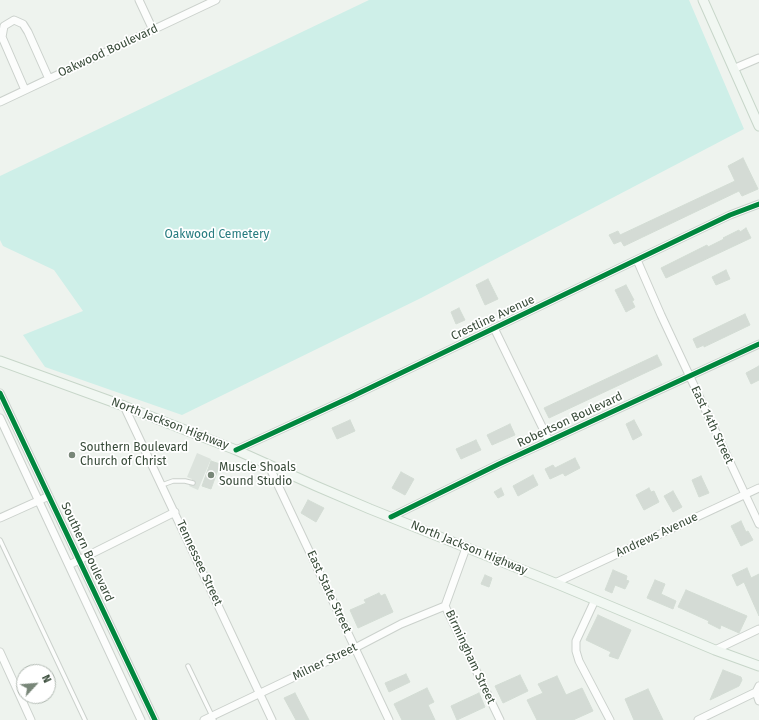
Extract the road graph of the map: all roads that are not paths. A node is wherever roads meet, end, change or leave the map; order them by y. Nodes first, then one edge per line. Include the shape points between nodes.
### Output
1 (139, 0) edge
2 (216, 0) edge
3 (703, 0) edge
4 (153, 30) junction
5 (759, 58) edge
6 (733, 69) junction
7 (50, 79) junction
8 (25, 90) junction
9 (0, 102) edge
10 (759, 126) edge
11 (759, 204) edge
12 (637, 260) junction
13 (494, 328) junction
14 (759, 344) edge
15 (0, 361) edge
16 (690, 377) junction
17 (0, 392) edge
18 (124, 406) junction
19 (0, 418) edge
20 (549, 441) junction
21 (236, 450) junction
22 (268, 464) junction
23 (193, 483) dead end
24 (162, 485) junction
25 (759, 488) edge
26 (745, 494) junction
27 (49, 496) junction
28 (38, 501) junction
29 (175, 512) junction
30 (391, 517) junction
31 (0, 518) edge
32 (759, 524) edge
33 (0, 540) edge
34 (466, 548) junction
35 (80, 560) junction
36 (69, 565) junction
37 (555, 583) junction
38 (595, 600) junction
39 (446, 606) junction
40 (759, 629) edge
41 (356, 648) junction
42 (715, 650) junction
43 (0, 652) edge
44 (188, 666) dead end
45 (759, 666) edge
46 (757, 689) edge
47 (260, 693) junction
48 (759, 701) edge
49 (213, 718) edge
50 (32, 720) edge
51 (85, 720) edge
52 (141, 720) edge
53 (155, 720) edge
54 (204, 720) edge
55 (272, 720) edge
56 (388, 720) edge
57 (500, 720) edge
58 (610, 720) edge
59 (698, 720) edge

1 - 4 street
2 - 4 street, Oakwood Boulevard
3 - 6 main road
4 - 7 street, Oakwood Boulevard
5 - 6 street
6 - 10 main road
7 - 8 street, Oakwood Boulevard
7 - 8 street via 28,32 23,24 14,20 4,26 2,37
8 - 9 street, Oakwood Boulevard
11 - 12 street, Crestline Avenue
12 - 13 street, Crestline Avenue
12 - 16 street, East 14th Street
13 - 20 street
13 - 21 street, Crestline Avenue
14 - 16 street, Robertson Boulevard
15 - 18 main road, North Jackson Highway
16 - 20 street, Robertson Boulevard
16 - 26 street, East 14th Street
17 - 27 street, Southern Boulevard
18 - 21 main road, North Jackson Highway
18 - 24 street, Tennessee Street
19 - 28 street, Southern Boulevard
20 - 30 street, Robertson Boulevard
21 - 22 main road, North Jackson Highway
22 - 30 main road, North Jackson Highway
22 - 41 street, East State Street
23 - 24 lane via 185,481
24 - 29 street, Tennessee Street
25 - 26 street, Andrews Avenue
26 - 32 street, East 14th Street
26 - 37 street, Andrews Avenue
27 - 28 street
27 - 35 street, Southern Boulevard
28 - 31 street
28 - 36 street, Southern Boulevard
29 - 35 street
29 - 47 street, Tennessee Street
30 - 34 main road, North Jackson Highway
33 - 51 lane
34 - 37 main road, North Jackson Highway
34 - 39 street, Birmingham Street
35 - 36 street
35 - 53 street, Southern Boulevard
36 - 52 street, Southern Boulevard
37 - 38 main road, North Jackson Highway
38 - 42 main road, North Jackson Highway
38 - 58 street via 576,641 576,651
39 - 41 street, Milner Street via 401,624
39 - 57 street, Birmingham Street
40 - 42 street
41 - 47 street, Milner Street
41 - 56 street, East State Street
42 - 45 main road, North Jackson Highway
43 - 50 street
44 - 49 lane
46 - 48 street
46 - 59 street
47 - 49 street, Milner Street
47 - 55 street, Tennessee Street
49 - 54 street, Milner Street

